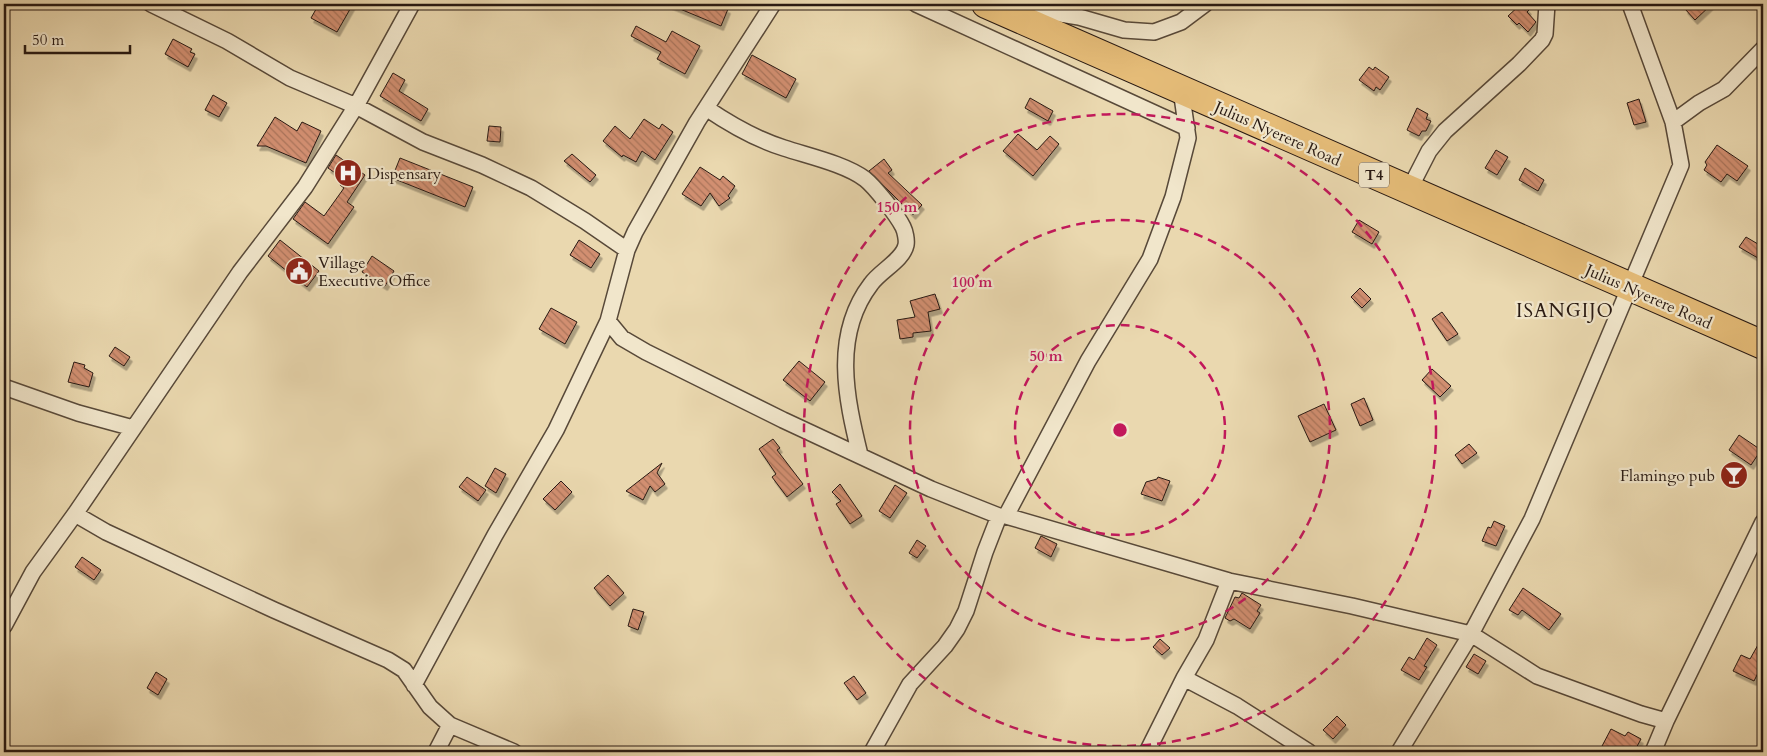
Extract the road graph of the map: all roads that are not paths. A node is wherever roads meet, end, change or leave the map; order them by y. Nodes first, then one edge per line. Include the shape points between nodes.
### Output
1 (151, 4) edge
2 (412, 4) edge
3 (773, 4) edge
4 (916, 4) edge
5 (1205, 4) edge
6 (1547, 4) edge
7 (1630, 4) edge
8 (998, 9) edge
9 (1763, 49) edge
10 (1181, 90) junction
11 (356, 106) junction
12 (706, 108) junction
13 (1673, 122) junction
14 (1186, 128) junction
15 (1409, 190) junction
16 (627, 250) junction
17 (1629, 287) junction
18 (608, 320) junction
19 (599, 338) junction
20 (622, 338) junction
21 (1763, 345) edge
22 (4, 387) edge
23 (133, 428) junction
24 (860, 455) junction
25 (75, 514) junction
26 (1003, 516) junction
27 (1763, 522) edge
28 (1229, 581) junction
29 (4, 626) edge
30 (1471, 634) junction
31 (1184, 678) junction
32 (414, 684) junction
33 (1666, 721) junction
34 (450, 725) junction
35 (436, 752) edge
36 (514, 752) edge
37 (872, 752) edge
38 (1148, 752) edge
39 (1309, 752) edge
40 (1399, 752) edge
41 (1653, 752) edge

1 - 11 street via 227,40 290,78
2 - 11 street
3 - 12 street
4 - 14 street
5 - 8 street via 1181,22 1154,32 1124,30 1042,11
6 - 15 street via 1542,40 1445,130 1429,151
7 - 13 street
8 - 10 highway, Julius Nyerere Road / T4
9 - 13 street via 1724,89
10 - 14 street
10 - 15 highway, Julius Nyerere Road / T4
11 - 16 street via 423,142 531,188
11 - 23 street via 305,187 240,272
12 - 16 street
12 - 24 street via 754,137 848,169 866,180 903,226 906,244 903,252 896,262 881,272 860,300 848,341 844,370 847,400
13 - 17 street via 1681,165
14 - 26 street via 1188,138 1173,197 1150,259 1088,361
15 - 17 highway, Julius Nyerere Road / T4
16 - 18 street
17 - 21 highway, Julius Nyerere Road / T4
17 - 30 street via 1532,519
18 - 19 street
18 - 20 street
19 - 20 street via 614,334
19 - 32 street via 556,430
20 - 24 street
22 - 23 street
23 - 25 street
24 - 26 street
25 - 29 street via 33,572
25 - 32 street via 106,532 388,660 404,670
26 - 28 street
26 - 37 street via 985,552 957,629 910,684
27 - 33 street
28 - 30 street
28 - 31 street via 1206,640
30 - 33 street via 1537,676
30 - 40 street
31 - 38 street
31 - 39 street via 1237,706
32 - 34 street via 430,707
33 - 41 street
34 - 35 street
34 - 36 street

